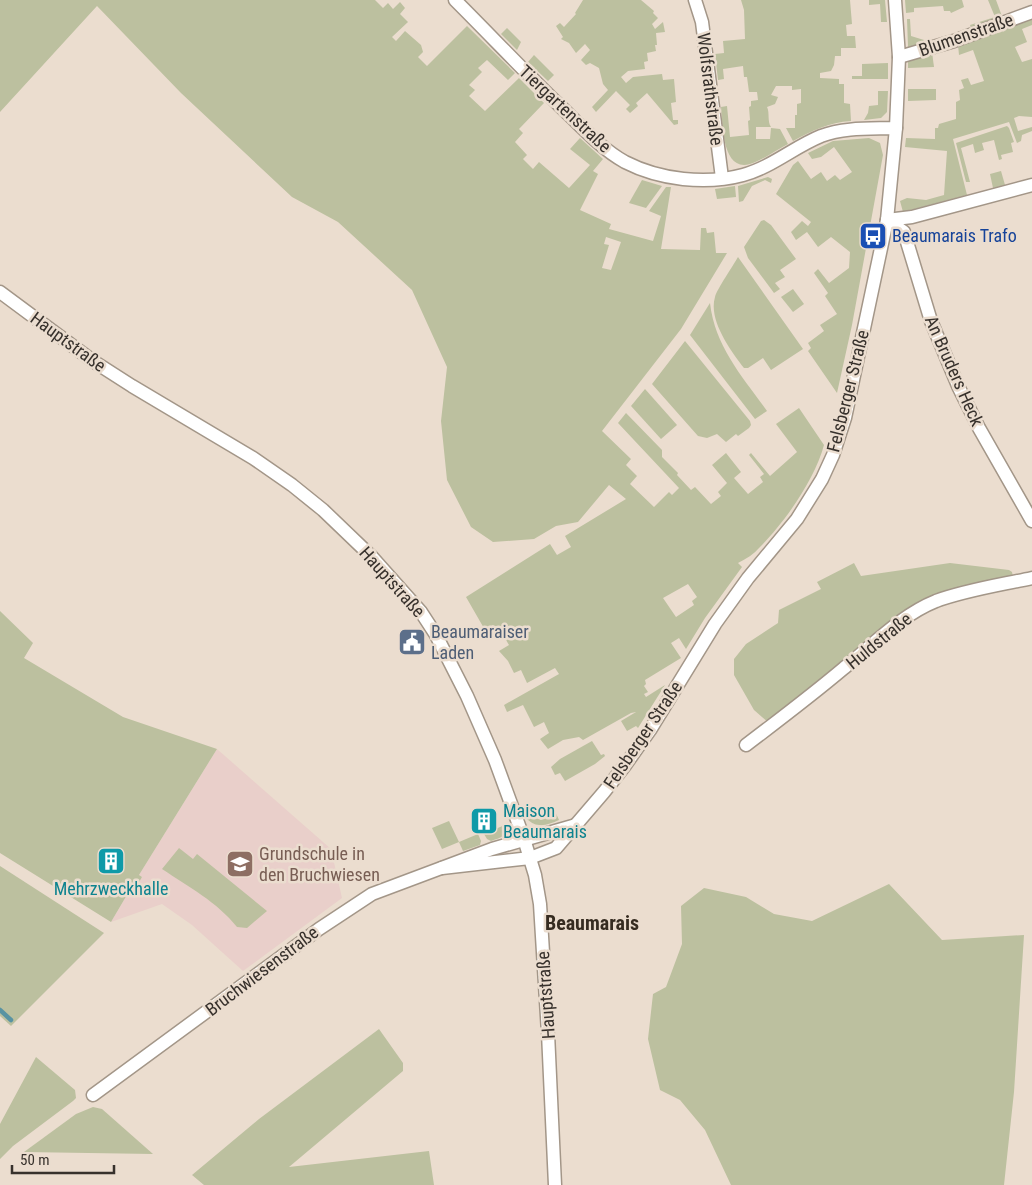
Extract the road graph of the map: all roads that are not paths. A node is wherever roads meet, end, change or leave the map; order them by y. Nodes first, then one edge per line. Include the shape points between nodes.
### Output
1 (455, 0) edge
2 (695, 0) edge
3 (894, 0) edge
4 (1032, 12) edge
5 (899, 57) junction
6 (896, 128) junction
7 (722, 178) junction
8 (1032, 185) edge
9 (887, 220) junction
10 (0, 292) edge
11 (1032, 521) edge
12 (1032, 578) edge
13 (746, 745) dead end
14 (576, 824) junction
15 (524, 840) junction
16 (530, 858) junction
17 (442, 868) junction
18 (93, 1095) dead end
19 (555, 1185) edge

1 - 7 street, Tiergartenstraße via 616,156 668,177
2 - 7 street, Wolfsrathstraße via 702,22
3 - 5 street, Felsberger Straße
4 - 5 street, Blumenstraße
5 - 6 street, Felsberger Straße
6 - 7 street, Tiergartenstraße via 834,132 812,140 758,170
6 - 9 street, Felsberger Straße
8 - 9 street via 912,217
9 - 11 street, An Bruders Heck via 904,232 931,321 959,388
9 - 14 street, Felsberger Straße via 846,418 822,479 797,518 715,624 626,764
10 - 15 street, Hauptstraße via 92,361 253,458 323,510 372,557 421,612 436,635 495,760
12 - 13 street, Huldstraße via 958,594 918,610
14 - 15 street
14 - 16 street, Felsberger Straße via 556,848
15 - 16 street, Hauptstraße
15 - 17 street, Bruchwiesenstraße
16 - 17 street, Bruchwiesenstraße
16 - 19 street, Hauptstraße via 540,904
17 - 18 street, Bruchwiesenstraße via 393,884 350,906

